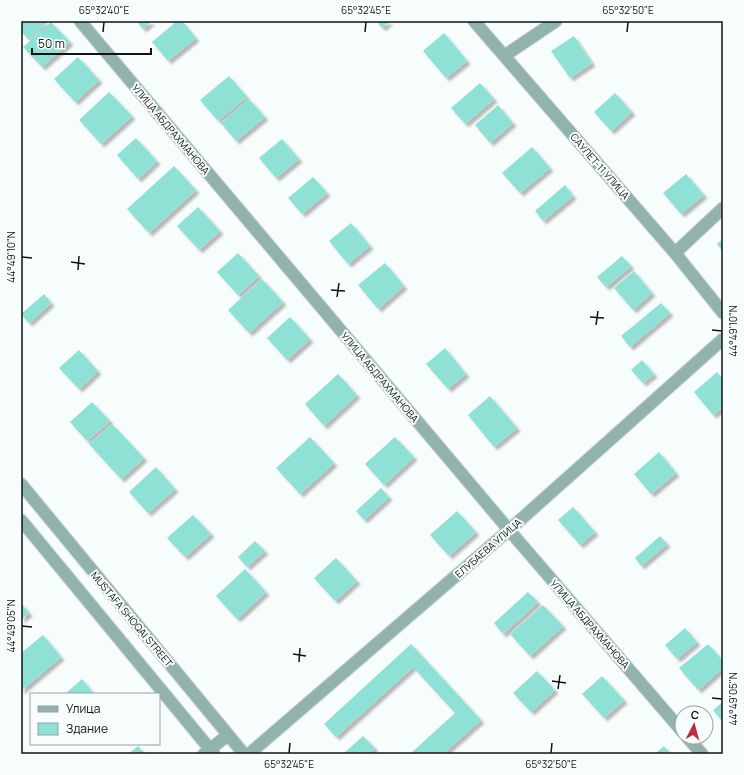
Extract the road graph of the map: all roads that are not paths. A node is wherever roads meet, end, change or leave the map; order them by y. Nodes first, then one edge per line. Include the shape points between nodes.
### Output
1 (80, 21) edge
2 (474, 21) edge
3 (556, 21) edge
4 (504, 56) junction
5 (723, 208) edge
6 (675, 253) junction
7 (723, 313) edge
8 (723, 339) edge
9 (21, 484) edge
10 (21, 520) edge
11 (509, 530) junction
12 (674, 722) edge
13 (228, 735) junction
14 (694, 745) edge
15 (209, 752) edge
16 (244, 754) edge
17 (249, 754) edge
18 (702, 754) edge

1 - 11 street, УЛИЦА АБДРАХМАНОВА
2 - 4 street, САУЛЕТ-11 УЛИЦА
3 - 4 street
4 - 6 street, САУЛЕТ-11 УЛИЦА
5 - 6 street
6 - 7 street, САУЛЕТ-11 УЛИЦА
8 - 11 street, ЕЛУБАЕВА УЛИЦА
9 - 13 street, MUSTAFA SHOQAI STREET
10 - 15 street
11 - 12 street, УЛИЦА АБДРАХМАНОВА
11 - 17 street, ЕЛУБАЕВА УЛИЦА
13 - 15 street
13 - 16 street, MUSTAFA SHOQAI STREET
14 - 18 street

